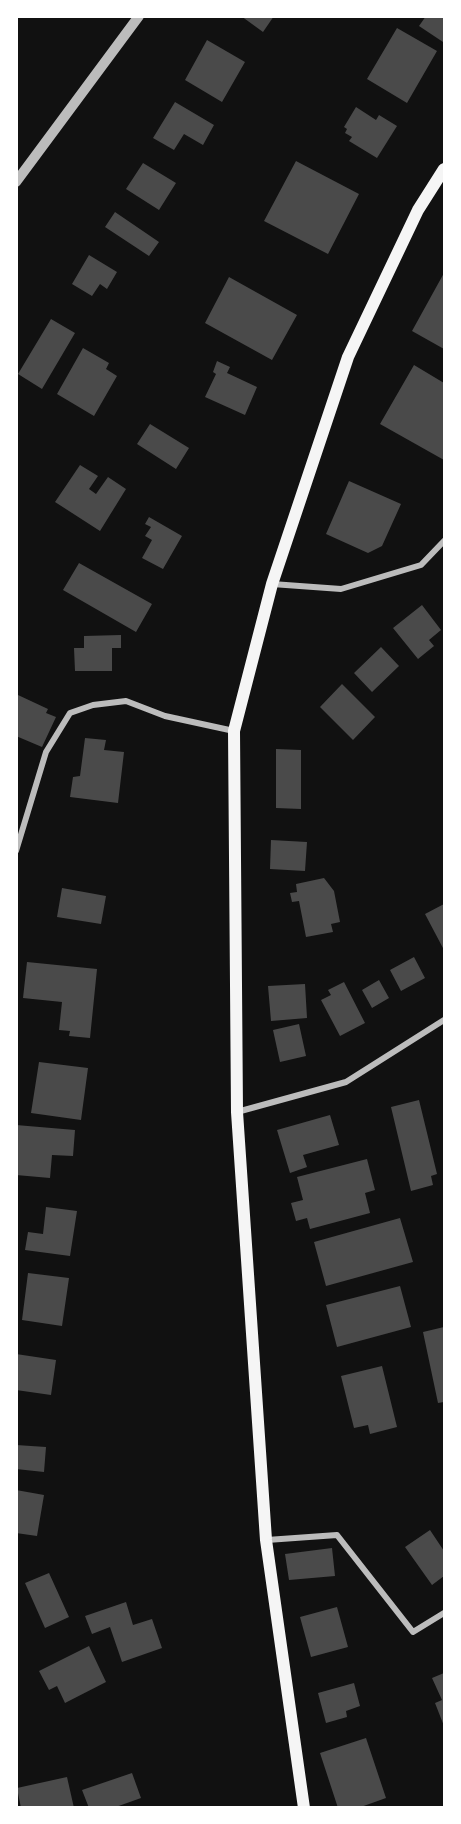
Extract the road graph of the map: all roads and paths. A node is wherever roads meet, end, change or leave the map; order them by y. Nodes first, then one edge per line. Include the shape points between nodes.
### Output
1 (139, 16) edge
2 (444, 169) edge
3 (16, 182) edge
4 (444, 541) edge
5 (272, 584) junction
6 (234, 731) junction
7 (16, 851) edge
8 (444, 1020) edge
9 (237, 1112) junction
10 (266, 1540) junction
11 (444, 1613) edge
12 (304, 1808) edge

1 - 3 street
2 - 5 main road via 418,210 348,357
4 - 5 street via 422,565 341,589
5 - 6 main road
6 - 7 street via 165,716 126,701 93,705 70,714 46,752
6 - 9 main road
8 - 9 street via 346,1082
9 - 10 main road
10 - 11 street via 337,1535 413,1632
10 - 12 main road

